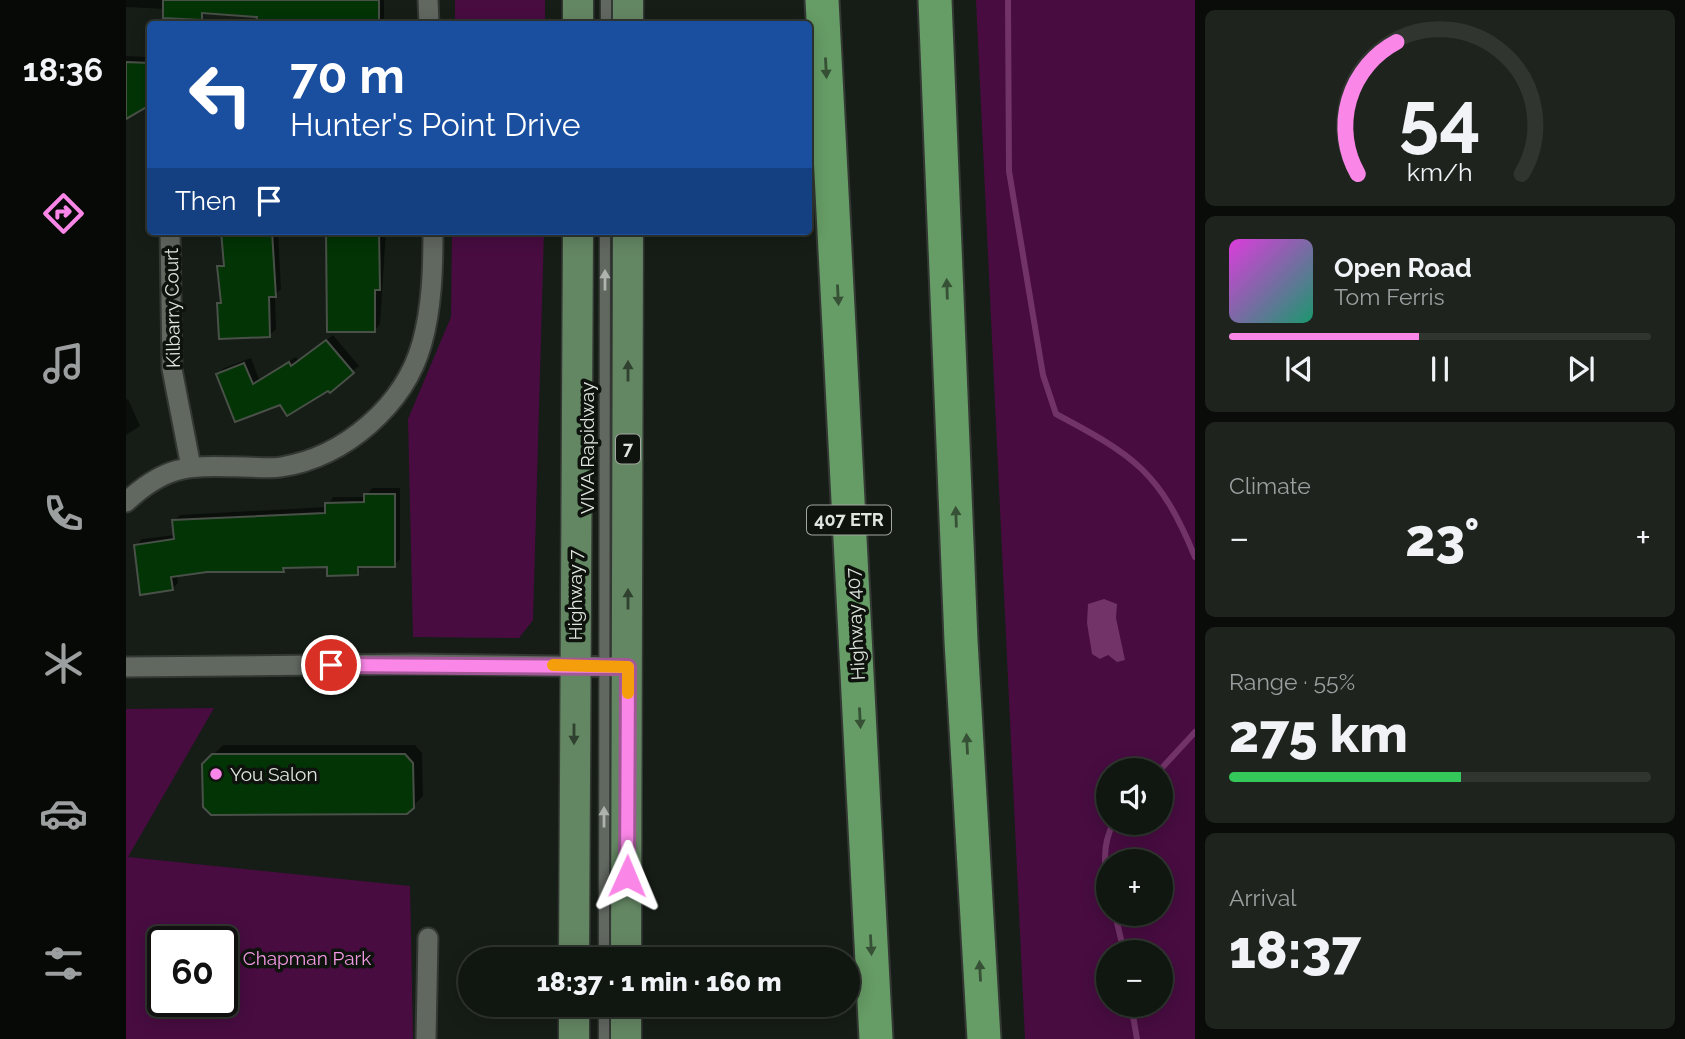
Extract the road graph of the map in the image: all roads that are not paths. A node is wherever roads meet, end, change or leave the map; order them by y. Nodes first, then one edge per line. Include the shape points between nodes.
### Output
1 (428, 0) edge
2 (578, 0) edge
3 (606, 0) edge
4 (628, 0) edge
5 (822, 0) edge
6 (935, 0) edge
7 (429, 21) edge
8 (578, 21) edge
9 (606, 21) edge
10 (628, 21) edge
11 (170, 235) edge
12 (433, 235) edge
13 (578, 235) edge
14 (605, 235) edge
15 (628, 235) edge
16 (191, 467) junction
17 (126, 502) edge
18 (602, 666) junction
19 (126, 667) edge
20 (428, 938) dead end
21 (575, 947) edge
22 (604, 947) edge
23 (625, 947) edge
24 (574, 1017) edge
25 (604, 1017) edge
26 (626, 1017) edge
27 (426, 1039) edge
28 (574, 1039) edge
29 (604, 1039) edge
30 (626, 1039) edge
31 (876, 1039) edge
32 (984, 1039) edge

1 - 7 street
2 - 8 main road
3 - 9 lane
4 - 10 main road
5 -> 31 highway, Highway 407 / 407 ETR
32 -> 6 highway via 961,641
11 - 16 street, Kilbarry Court via 172,369
12 - 16 street via 429,313 422,344 410,373 376,419 315,459 279,468
13 - 18 main road, Highway 7 / 7
18 -> 14 lane, VIVA Rapidway
18 -> 15 main road, Highway 7 / 7
16 - 17 street via 170,470
18 - 19 street
18 -> 21 main road, Highway 7 / 7
22 -> 18 lane, VIVA Rapidway
18 - 23 main road, Highway 7 / 7
20 - 27 street
24 - 28 main road
25 - 29 lane
26 - 30 main road

